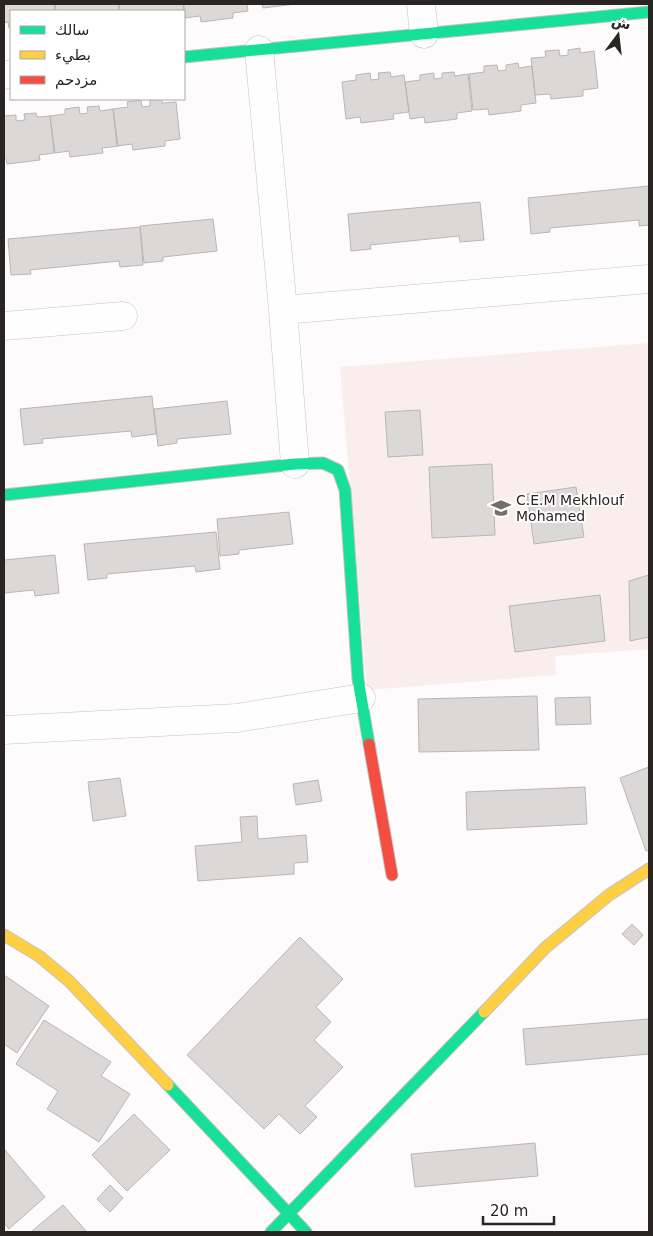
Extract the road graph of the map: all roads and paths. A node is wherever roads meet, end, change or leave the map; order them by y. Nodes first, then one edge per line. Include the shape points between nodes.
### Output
1 (421, 4) edge
2 (649, 12) edge
3 (424, 34) junction
4 (259, 50) junction
5 (185, 58) edge
6 (649, 279) edge
7 (283, 310) junction
8 (123, 316) dead end
9 (4, 326) edge
10 (295, 464) junction
11 (4, 495) edge
12 (361, 698) junction
13 (4, 730) edge
14 (648, 874) edge
15 (392, 875) dead end
16 (4, 935) edge
17 (289, 1214) junction
18 (271, 1232) edge
19 (306, 1232) edge

1 - 3 street
2 - 3 street
3 - 4 street
4 - 5 street
4 - 7 street
6 - 7 street
7 - 10 street
8 - 9 street
10 - 11 street
10 - 12 street via 331,465 343,478
12 - 13 street via 236,718
12 - 15 street
14 - 17 street via 609,895 546,948
16 - 17 street via 39,956 69,981
17 - 18 street
17 - 19 street

